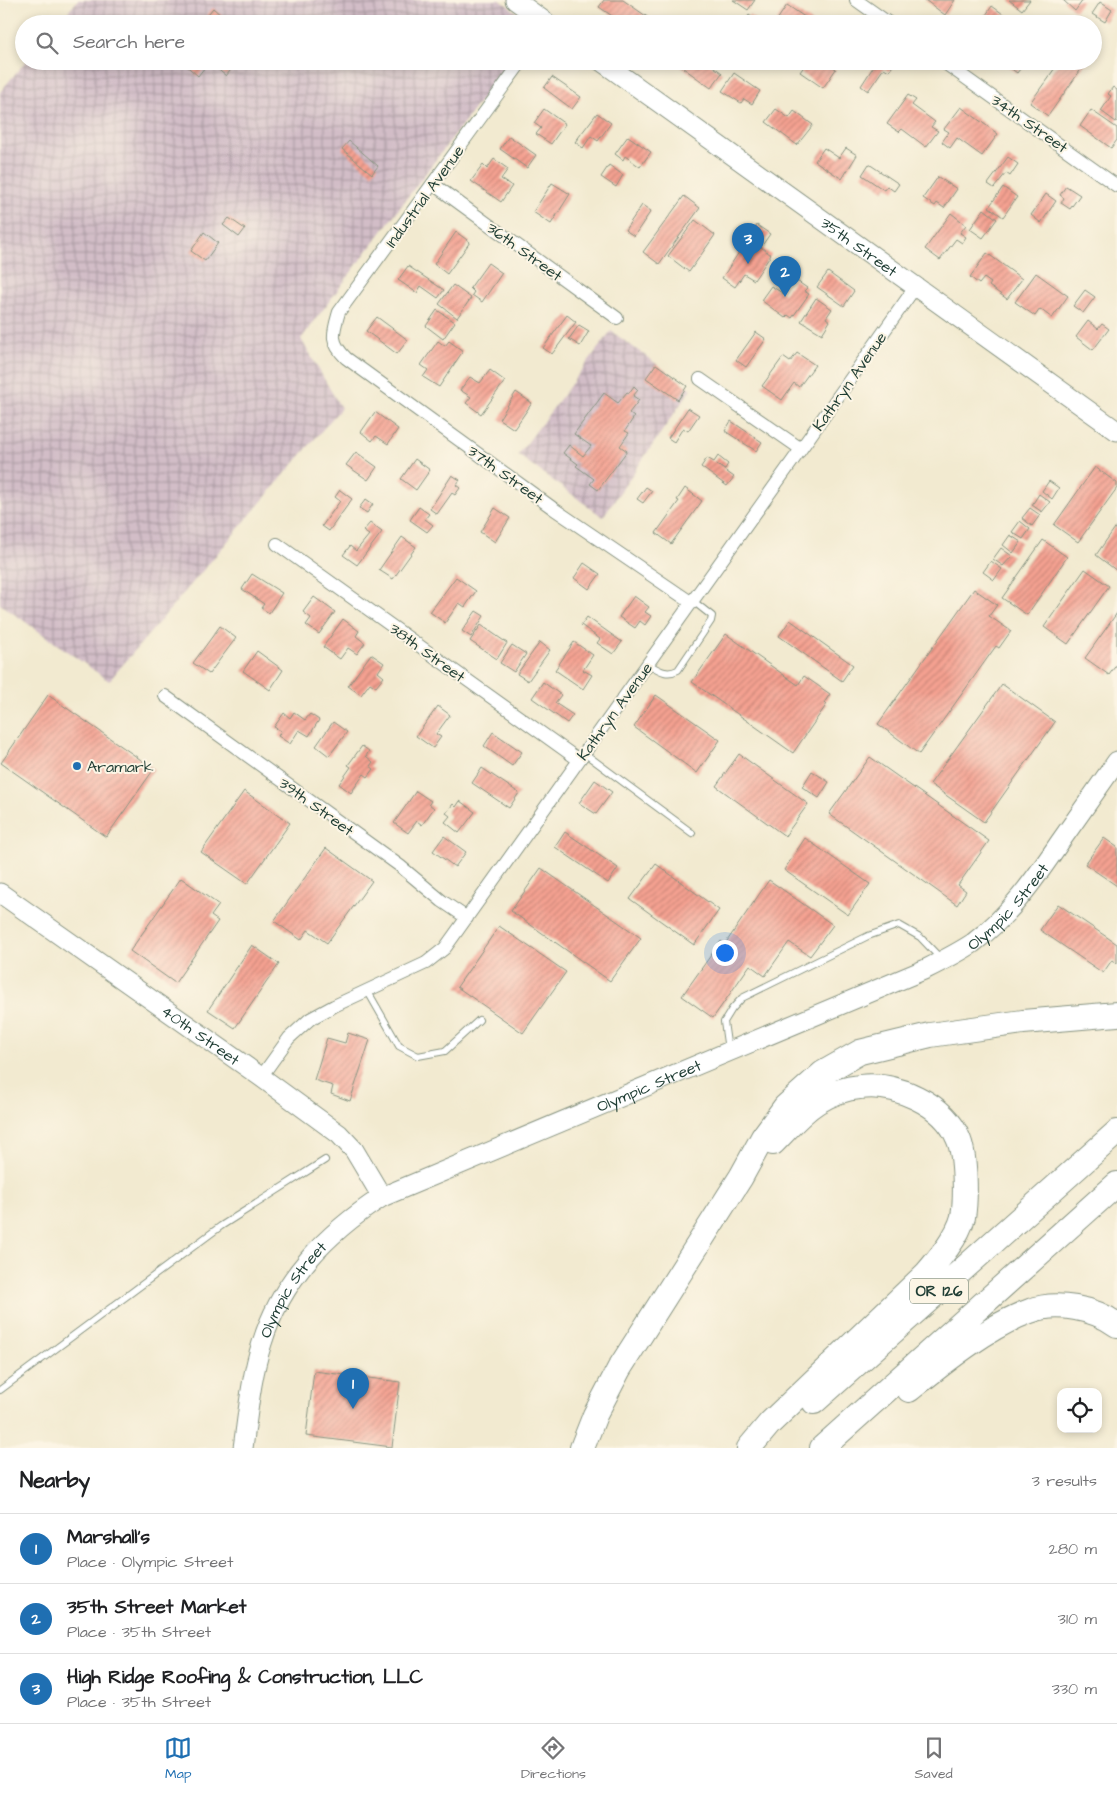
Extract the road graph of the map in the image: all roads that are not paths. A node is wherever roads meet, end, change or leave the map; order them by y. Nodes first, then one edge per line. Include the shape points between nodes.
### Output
1 (514, 0) edge
2 (856, 0) edge
3 (535, 15) edge
4 (877, 15) edge
5 (515, 70) edge
6 (614, 70) edge
7 (955, 70) edge
8 (433, 184) junction
9 (1117, 186) edge
10 (916, 286) junction
11 (617, 318) dead end
12 (332, 334) joint
13 (700, 379) dead end
14 (1117, 432) edge
15 (802, 449) junction
16 (277, 544) dead end
17 (692, 602) junction
18 (648, 664) junction
19 (165, 696) dead end
20 (582, 756) junction
21 (1117, 761) edge
22 (692, 833) dead end
23 (0, 893) edge
24 (466, 918) junction
25 (943, 960) junction
26 (367, 990) junction
27 (1117, 1014) edge
28 (480, 1020) dead end
29 (728, 1052) junction
30 (261, 1077) junction
31 (1117, 1132) edge
32 (325, 1160) dead end
33 (741, 1177) junction
34 (1117, 1184) edge
35 (382, 1197) junction
36 (1117, 1325) edge
37 (0, 1390) edge
38 (243, 1448) edge
39 (582, 1448) edge
40 (749, 1448) edge
41 (759, 1448) edge
42 (822, 1448) edge

1 - 3 main road
2 - 4 street
5 - 8 street, Industrial Avenue
6 - 10 main road, 35th Street
7 - 9 street, 34th Street
8 - 11 street, 36th Street
8 - 12 street, Industrial Avenue via 338,312
10 - 14 main road, 35th Street
10 - 15 street, Kathryn Avenue
12 - 17 street, 37th Street via 336,348 346,358 554,509
13 - 15 street
15 - 17 street, Kathryn Avenue
16 - 20 street, 38th Street
17 - 18 street, Kathryn Avenue
17 - 18 lane via 712,616 711,621 678,670 662,673
18 - 20 street, Kathryn Avenue
19 - 24 street, 39th Street via 400,866
20 - 22 lane
20 - 24 street, Kathryn Avenue
21 - 25 main road, Olympic Street via 1017,901 973,942
23 - 30 main road, 40th Street
24 - 26 street, Kathryn Avenue via 445,948 426,963
25 - 29 main road, Olympic Street
25 - 29 lane via 920,937 899,925 868,936 742,998 724,1022
26 - 28 lane via 399,1046 418,1056 445,1051
26 - 30 street, Kathryn Avenue via 310,1019 289,1038
27 - 33 highway via 1023,1022 930,1035 860,1052 823,1073 785,1107 763,1137
29 - 35 main road, Olympic Street
30 - 35 main road, 40th Street via 339,1134 354,1150
31 - 41 highway, OR 126 via 780,1433
32 - 37 lane via 221,1226
33 - 39 highway via 619,1369 594,1415
33 - 40 highway via 816,1102 861,1086 884,1087 922,1100 945,1118 959,1138 966,1179 962,1218 947,1249 926,1274 770,1423
34 - 42 highway, OR 126
35 - 38 main road, Olympic Street via 320,1246 286,1290 262,1343
36 - 42 highway via 1085,1310 1060,1306 1031,1310 997,1326 873,1418

